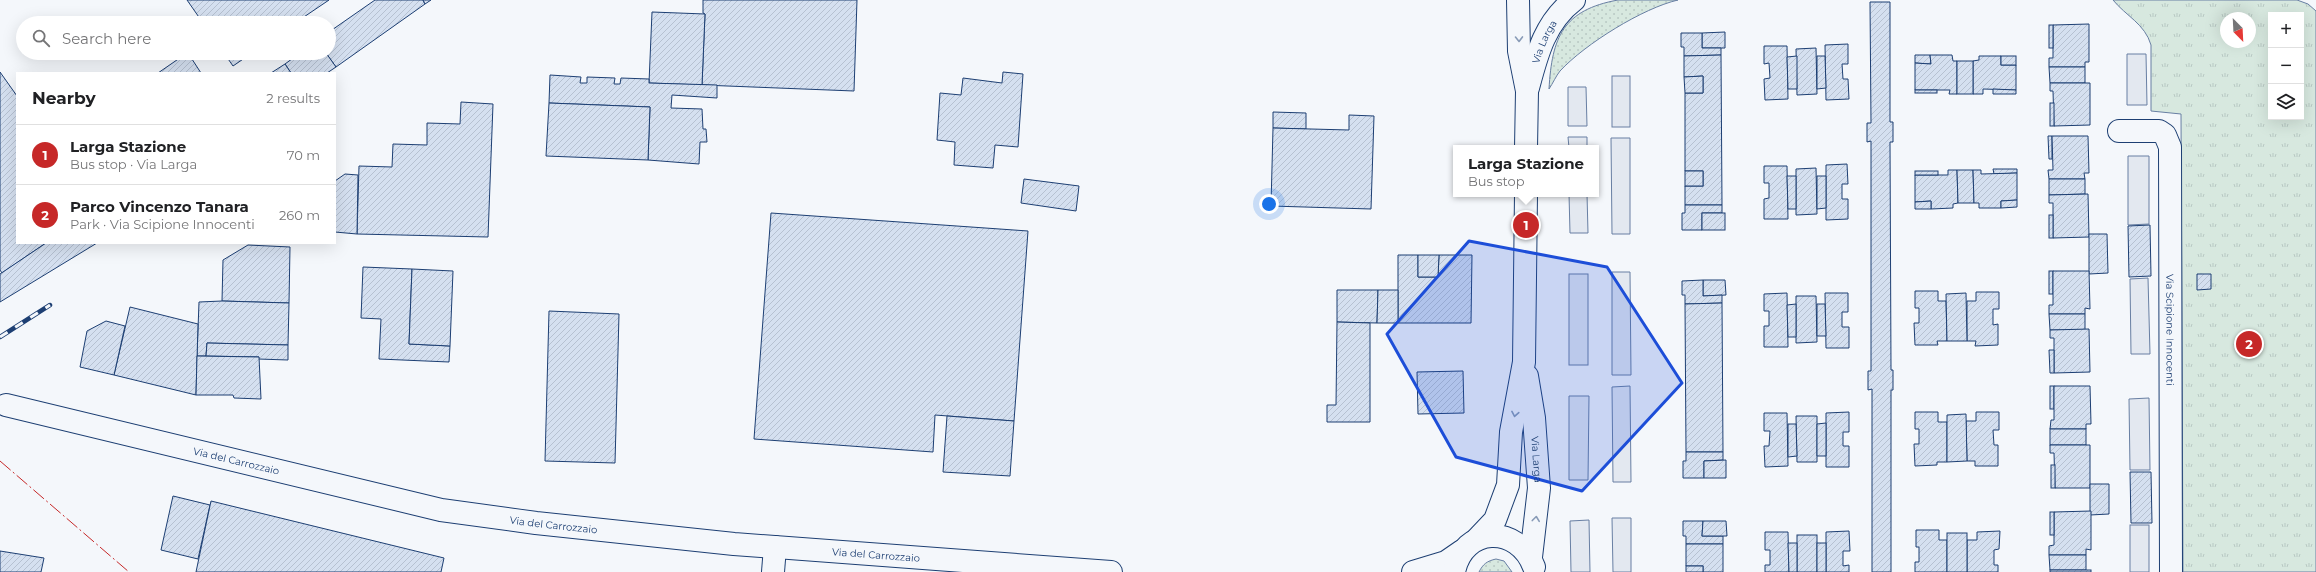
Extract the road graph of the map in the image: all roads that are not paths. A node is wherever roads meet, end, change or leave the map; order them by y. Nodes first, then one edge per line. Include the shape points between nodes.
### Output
1 (1518, 0) edge
2 (1574, 0) edge
3 (1527, 91) junction
4 (2119, 131) dead end
5 (1526, 145) edge
6 (1526, 197) edge
7 (1524, 362) junction
8 (6, 405) dead end
9 (1469, 545) junction
10 (775, 547) junction
11 (862, 563) edge
12 (1533, 565) edge
13 (773, 572) edge
14 (1111, 572) edge
15 (1413, 572) edge
16 (1454, 572) edge
17 (2171, 572) edge

1 -> 3 street, Via Larga via 1519,51
2 - 3 street, Via Larga via 1558,13 1548,27
3 - 5 street, Via Larga
4 - 17 street, Via Scipione Innocenti via 2159,131 2165,135 2170,147
6 - 7 street, Via Larga
7 -> 9 street, Via Larga via 1512,432 1508,485 1496,520
12 -> 7 street, Via Larga via 1538,499 1538,451
8 - 10 street, Via del Carrozzaio via 441,510 536,523
9 - 12 street, Via Larga via 1489,536 1502,536 1523,548
9 - 15 street via 1446,562
9 - 16 street, Via Larga
10 - 11 street, Via del Carrozzaio
10 - 13 street
11 - 14 street, Via del Carrozzaio

